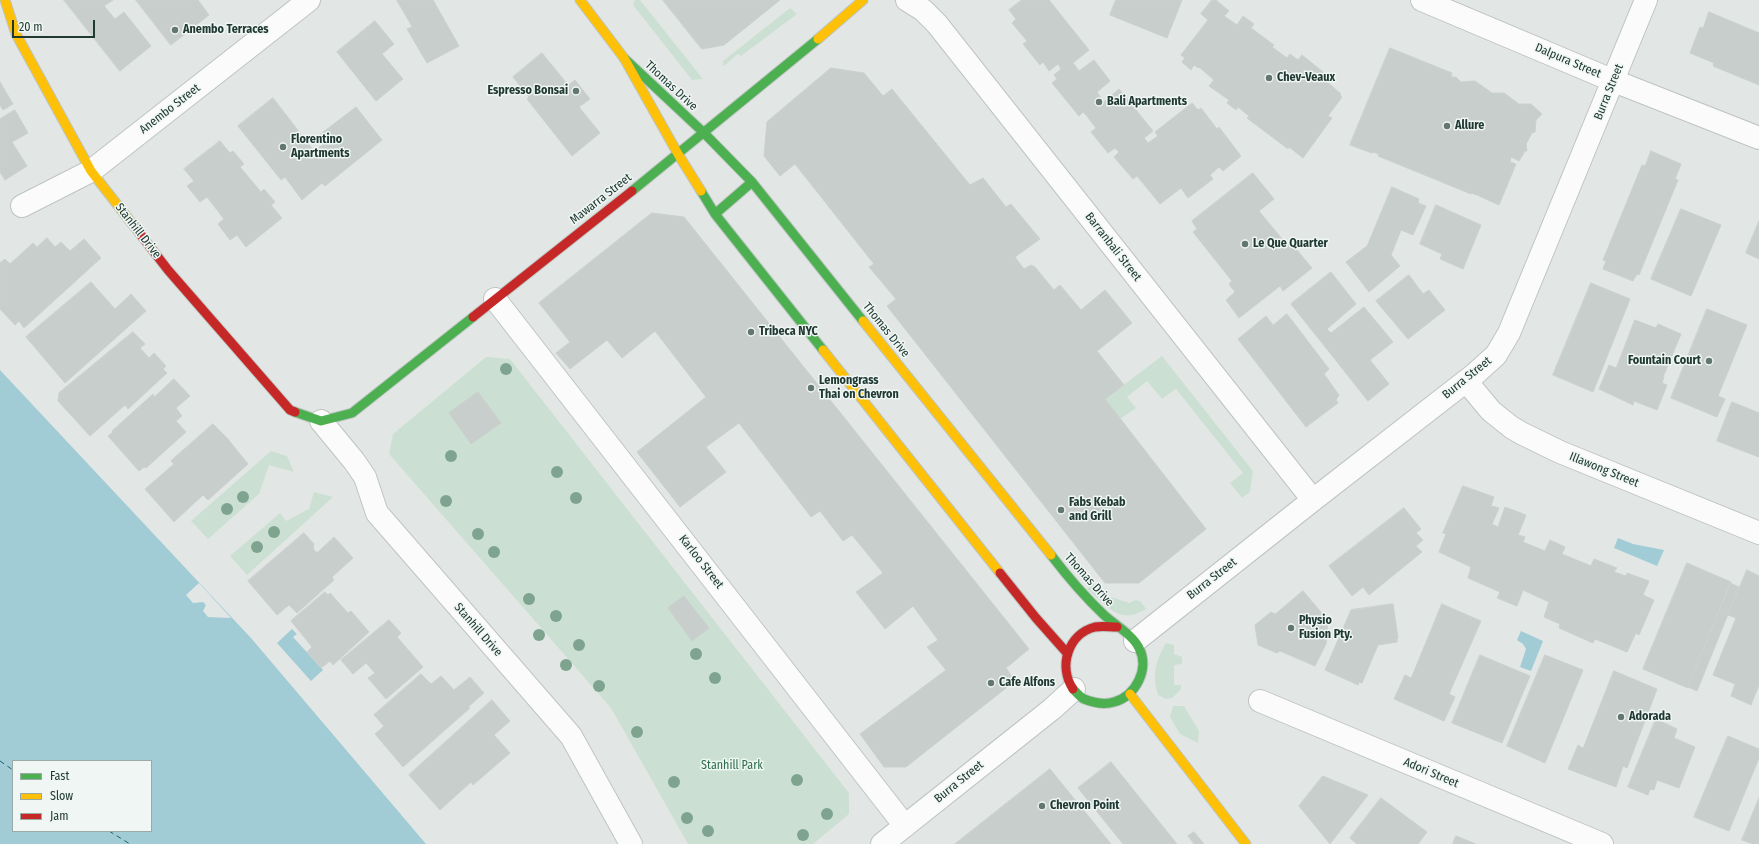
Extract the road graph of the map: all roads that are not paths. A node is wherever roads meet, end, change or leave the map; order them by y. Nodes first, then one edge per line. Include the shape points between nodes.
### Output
1 (5, 0) edge
2 (309, 0) edge
3 (580, 0) edge
4 (863, 0) edge
5 (907, 0) edge
6 (1422, 0) edge
7 (1646, 0) edge
8 (624, 58) junction
9 (1614, 81) junction
10 (704, 132) junction
11 (1759, 138) edge
12 (678, 154) junction
13 (91, 170) junction
14 (752, 182) junction
15 (22, 206) dead end
16 (715, 214) junction
17 (495, 299) junction
18 (1466, 381) junction
19 (321, 421) junction
20 (1313, 500) junction
21 (1759, 533) edge
22 (1117, 628) junction
23 (1135, 641) junction
24 (1066, 653) junction
25 (1074, 689) junction
26 (1130, 694) junction
27 (1260, 701) dead end
28 (905, 826) junction
29 (631, 844) edge
30 (882, 844) edge
31 (1246, 844) edge
32 (1602, 844) edge

1 - 13 main road, Stanhill Drive via 16,34
2 - 13 street, Anembo Street
3 - 8 main road, Thomas Drive
4 - 10 main road, Mawarra Street
5 - 20 street, Barranbali Street via 923,10 937,24
6 - 9 street, Dalpura Street
7 - 9 street, Burra Street
8 - 10 main road, Thomas Drive
8 - 12 main road, Thomas Drive
9 - 11 street, Dalpura Street
9 - 18 street, Burra Street via 1509,333 1491,360
10 - 12 main road, Mawarra Street
10 - 14 main road, Thomas Drive
12 - 16 main road, Thomas Drive
12 - 17 main road, Mawarra Street
13 - 15 street, Anembo Street
13 - 19 main road, Stanhill Drive via 168,270 290,410
14 - 16 main road
14 - 22 main road, Thomas Drive via 1076,587
16 - 24 main road, Thomas Drive
17 - 19 main road, Mawarra Street via 352,413
17 - 28 street, Karloo Street
18 - 20 street, Burra Street
18 - 21 street, Illawong Street via 1491,411 1521,433 1560,452
19 - 29 street, Stanhill Drive via 365,477 377,513 571,736
20 - 23 street, Burra Street
22 - 23 main road, Thomas Drive
22 - 24 main road, Thomas Drive via 1105,625 1081,632
23 - 26 main road via 1141,651 1143,662 1138,685
24 - 25 main road via 1068,681
25 - 26 main road via 1082,698 1094,703 1119,701
25 - 28 street, Burra Street
26 - 31 main road
27 - 32 street, Adori Street
28 - 30 street, Burra Street

